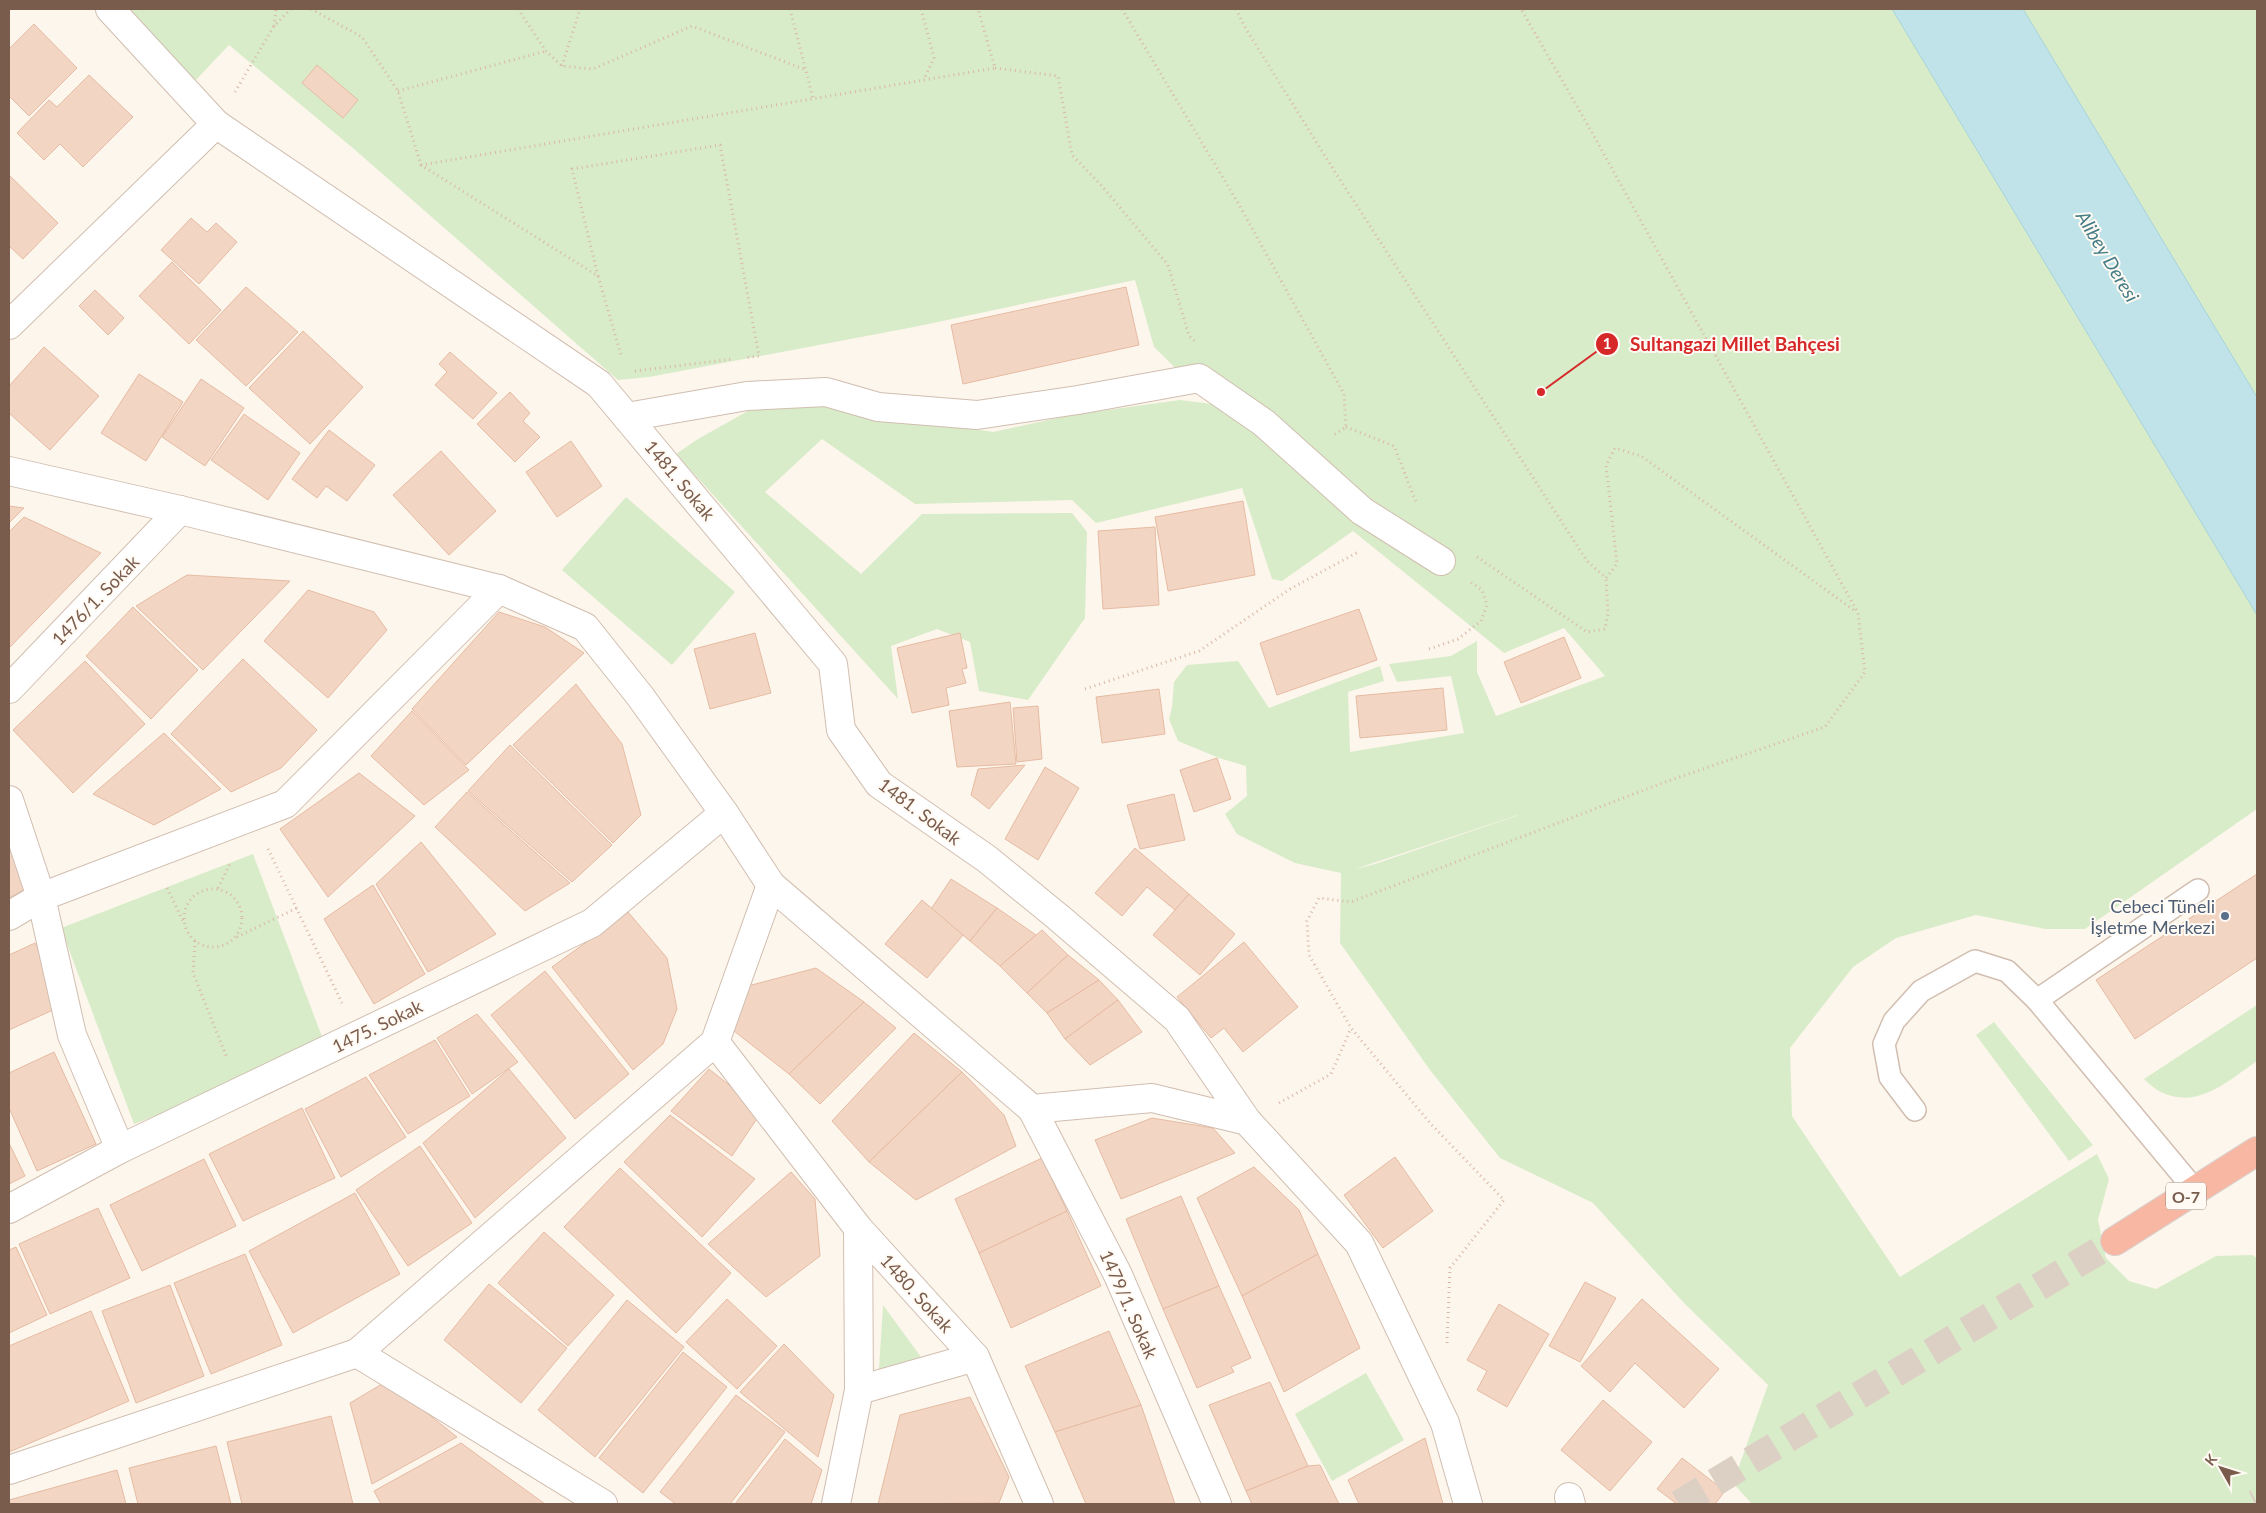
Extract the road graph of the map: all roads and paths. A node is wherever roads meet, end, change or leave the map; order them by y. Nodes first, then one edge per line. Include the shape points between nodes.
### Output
1 (110, 9) edge
2 (276, 9) edge
3 (291, 9) edge
4 (311, 9) edge
5 (518, 9) edge
6 (580, 9) edge
7 (790, 9) edge
8 (921, 9) edge
9 (978, 9) edge
10 (1122, 9) edge
11 (1236, 9) edge
12 (1521, 9) edge
13 (274, 26) junction
14 (546, 51) junction
15 (562, 66) junction
16 (995, 68) junction
17 (806, 70) junction
18 (924, 79) junction
19 (398, 91) junction
20 (813, 98) junction
21 (216, 124) junction
22 (421, 165) junction
23 (598, 276) junction
24 (9, 325) edge
25 (1204, 348) dead end
26 (623, 362) dead end
27 (633, 371) dead end
28 (627, 418) junction
29 (1346, 427) junction
30 (1326, 439) dead end
31 (9, 471) edge
32 (1417, 506) dead end
33 (180, 510) junction
34 (1388, 528) junction
35 (1470, 552) dead end
36 (1441, 561) joint
37 (1606, 578) junction
38 (499, 588) junction
39 (1858, 613) junction
40 (1429, 649) dead end
41 (9, 689) edge
42 (1085, 689) dead end
43 (9, 800) edge
44 (724, 813) junction
45 (252, 817) junction
46 (771, 885) junction
47 (2198, 890) dead end
48 (40, 897) junction
49 (296, 908) junction
50 (9, 916) edge
51 (237, 937) junction
52 (195, 941) junction
53 (2037, 1000) junction
54 (1351, 1028) junction
55 (358, 1035) junction
56 (715, 1042) junction
57 (243, 1090) junction
58 (1032, 1109) junction
59 (1915, 1110) dead end
60 (1247, 1121) junction
61 (120, 1149) junction
62 (2257, 1151) edge
63 (2195, 1190) junction
64 (9, 1209) edge
65 (858, 1228) junction
66 (2114, 1241) tunnel mouth
67 (1447, 1346) dead end
68 (357, 1353) junction
69 (976, 1358) junction
70 (859, 1390) junction
71 (9, 1470) edge
72 (603, 1504) edge
73 (836, 1504) edge
74 (1039, 1504) edge
75 (1217, 1504) edge
76 (1468, 1504) edge

1 - 21 street, 1481. Sokak
2 - 13 path
3 - 13 path
4 - 19 path via 362,37
5 - 14 path
6 - 15 path
7 - 17 path
8 - 18 path via 934,58
9 - 16 path
10 - 29 path via 1238,203 1344,394
11 - 37 path via 1335,172 1587,561
12 - 39 path
13 - 21 path
14 - 15 path
14 - 19 path
15 - 17 path via 593,69 692,26
16 - 18 path
16 - 25 path via 1058,76 1072,155 1168,266 1189,336
17 - 20 path
18 - 20 path
19 - 22 path
20 - 22 path
21 - 24 street
21 - 28 street, 1481. Sokak via 600,384
22 - 23 path
23 - 26 path
23 - 27 path via 572,169 720,145 759,356
28 - 34 street via 747,396 826,392 878,407 977,415 1199,378 1264,423 1362,511
28 - 60 street, 1481. Sokak via 833,664 841,730 879,784 987,859 1176,1019
29 - 30 path
29 - 32 path via 1394,446
31 - 33 street
33 - 38 street
33 - 41 street, 1476/1. Sokak
34 - 36 street
34 - 42 path via 1359,552 1290,589 1199,651
35 - 37 path via 1587,632 1605,629 1608,614
36 - 40 path via 1482,590 1487,605 1481,622 1458,640
37 - 39 path via 1618,564 1606,465 1615,448 1641,456
38 - 44 street via 585,627 640,696
38 - 45 street via 285,804
39 - 54 path via 1865,672 1825,726 1668,781 1351,902 1319,898 1307,921 1309,955
43 - 48 street
44 - 46 street
44 - 55 street, 1475. Sokak via 592,923
45 - 48 street
45 - 49 path
46 - 56 street
46 - 58 street
47 - 53 lane
48 - 50 street
48 - 61 street via 72,1035
49 - 51 path
49 - 55 path
51 - 52 path via 216,948
51 - 52 path via 243,915 239,902 224,890 211,889 190,899 184,914 188,933
52 - 57 path via 193,973
53 - 59 lane via 2007,972 1976,961 1921,991 1894,1021 1884,1044 1890,1077
53 - 63 lane
54 - 60 path via 1332,1074
54 - 67 path via 1430,1123 1504,1200 1450,1268
55 - 57 street, 1475. Sokak
56 - 65 street, 1480. Sokak
56 - 68 street
57 - 61 street, 1475. Sokak
58 - 60 street via 1152,1098
58 - 75 street, 1479/1. Sokak via 1118,1275
60 - 76 street, 1481. Sokak via 1359,1243 1445,1423
61 - 64 street, 1475. Sokak
62 - 63 highway, O-7
63 - 66 highway, O-7
65 - 69 street, 1480. Sokak
65 - 70 street
68 - 71 street
68 - 72 street
69 - 70 street
69 - 74 street, 1480. Sokak
70 - 73 street

